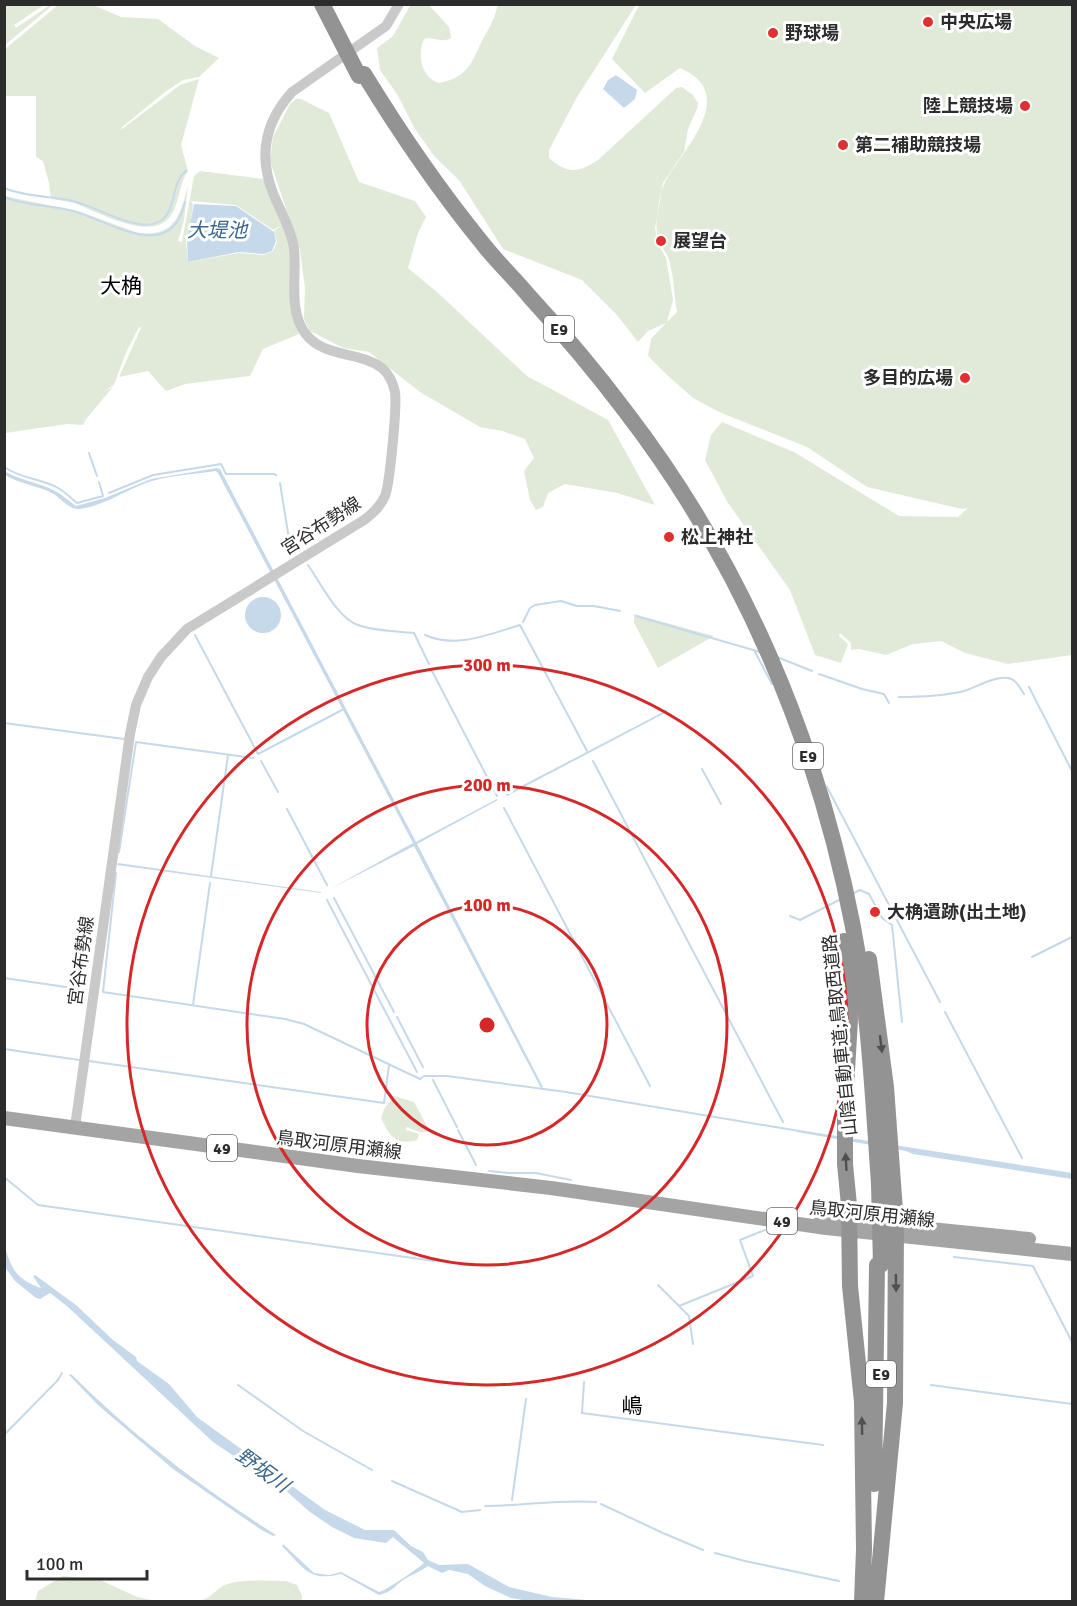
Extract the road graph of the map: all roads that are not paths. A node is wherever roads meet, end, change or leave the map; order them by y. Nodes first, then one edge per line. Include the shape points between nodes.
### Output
1 (322, 4) edge
2 (327, 4) edge
3 (399, 4) edge
4 (361, 75) junction
5 (738, 594) junction
6 (851, 927) junction
7 (4, 1118) edge
8 (75, 1127) junction
9 (850, 1225) junction
10 (896, 1229) junction
11 (1072, 1244) edge
12 (1072, 1254) edge
13 (876, 1484) junction
14 (862, 1602) edge
15 (872, 1602) edge

1 - 4 highway, E9, bridge
2 - 4 highway, E9
3 - 8 street, 宮谷布勢線 via 386,26 292,92 279,106 264,158 272,191 294,246 298,321 318,345 365,359 383,369 392,380 396,406 386,494 374,513 364,520 187,629 148,676 130,734
4 - 5 highway, E9 via 485,247 628,414 687,498
5 - 6 highway, E9 via 790,718
5 - 6 highway, E9 via 780,678 839,838
9 -> 6 highway via 844,1104
6 -> 10 highway via 874,990 886,1087
6 - 13 highway, 山陰自動車道;鳥取西道路 / E9, bridge via 866,1023 877,1184
7 - 8 main road, 鳥取河原用瀬線 / 49
8 - 9 main road, 鳥取河原用瀬線 / 49 via 346,1165
9 - 10 main road, 鳥取河原用瀬線 / 49
13 -> 9 highway via 850,1286
10 - 11 main road, 鳥取河原用瀬線 / 49
10 - 12 main road, 鳥取河原用瀬線 / 49
10 -> 13 highway via 895,1403
13 - 14 highway
13 - 15 highway

